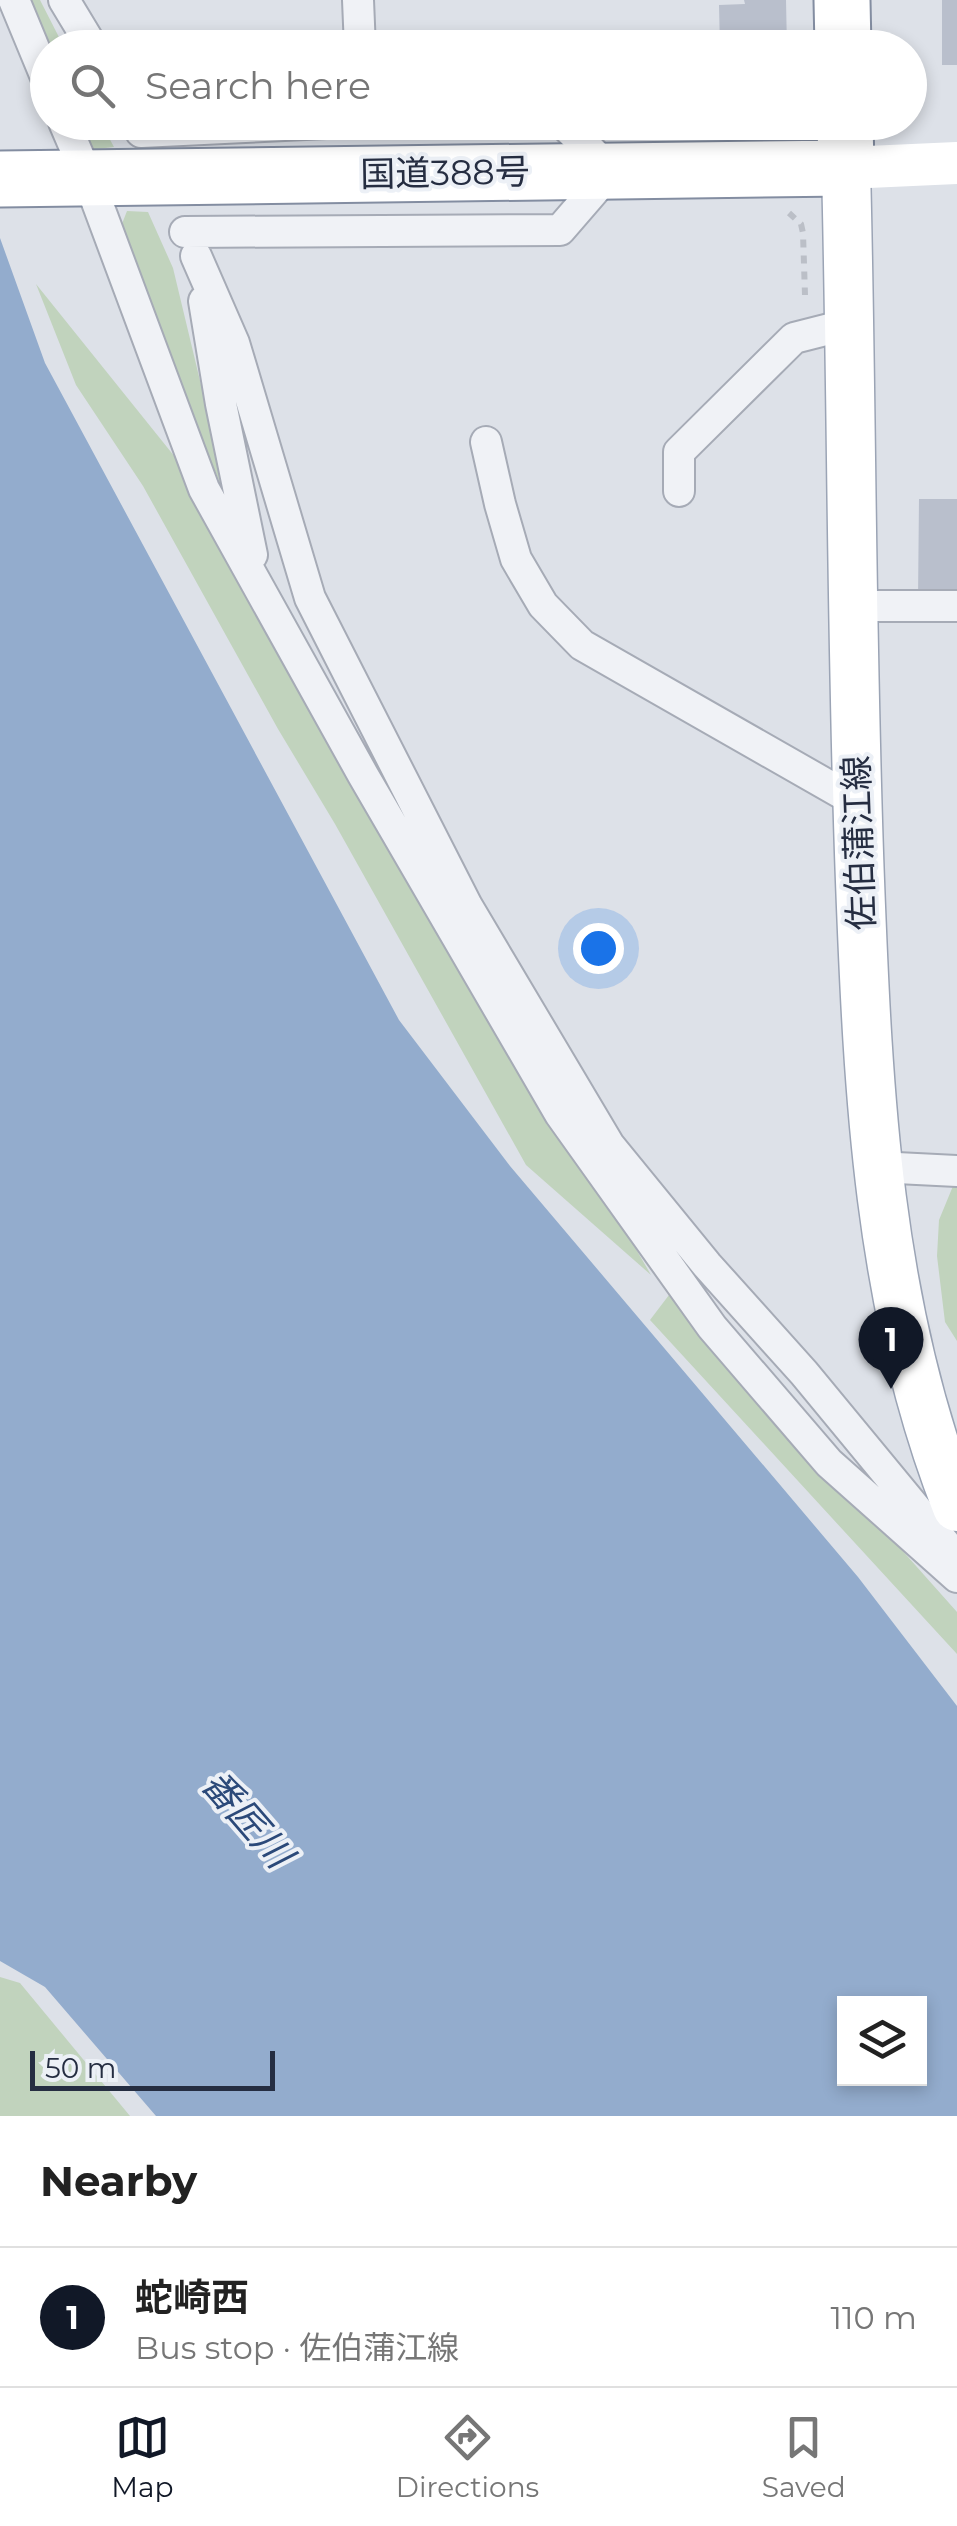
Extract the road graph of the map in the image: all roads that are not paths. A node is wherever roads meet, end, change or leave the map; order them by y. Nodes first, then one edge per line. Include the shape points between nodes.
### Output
1 (14, 0) edge
2 (358, 0) edge
3 (842, 0) edge
4 (68, 5) edge
5 (82, 30) edge
6 (359, 30) edge
7 (843, 30) edge
8 (30, 39) edge
9 (57, 140) edge
10 (580, 140) edge
11 (845, 145) edge
12 (957, 163) edge
13 (611, 171) junction
14 (43, 179) edge
15 (185, 232) junction
16 (849, 324) junction
17 (486, 442) dead end
18 (678, 491) dead end
19 (259, 588) junction
20 (854, 606) junction
21 (957, 606) edge
22 (857, 802) junction
23 (877, 1167) junction
24 (957, 1171) edge
25 (957, 1507) edge
26 (957, 1559) edge
27 (957, 1578) edge

1 - 8 street
2 - 6 street
3 - 7 highway
4 - 5 street
9 - 14 street
10 - 13 street
11 - 12 street
11 - 13 highway, 国道388号
11 - 16 main road, 佐伯蒲江線
13 - 14 highway, 国道388号
13 - 15 street via 560,230
14 - 19 street
15 - 19 street
15 - 26 street via 234,343 310,598 468,906 609,1145
16 - 18 street via 794,338 679,452
16 - 20 main road, 佐伯蒲江線
17 - 22 street via 516,559 543,605 582,645
19 - 27 street via 560,1114 712,1327 829,1463
20 - 21 street
20 - 22 main road, 佐伯蒲江線
22 - 23 main road, 佐伯蒲江線
23 - 24 street
23 - 25 main road, 佐伯蒲江線 via 907,1345

